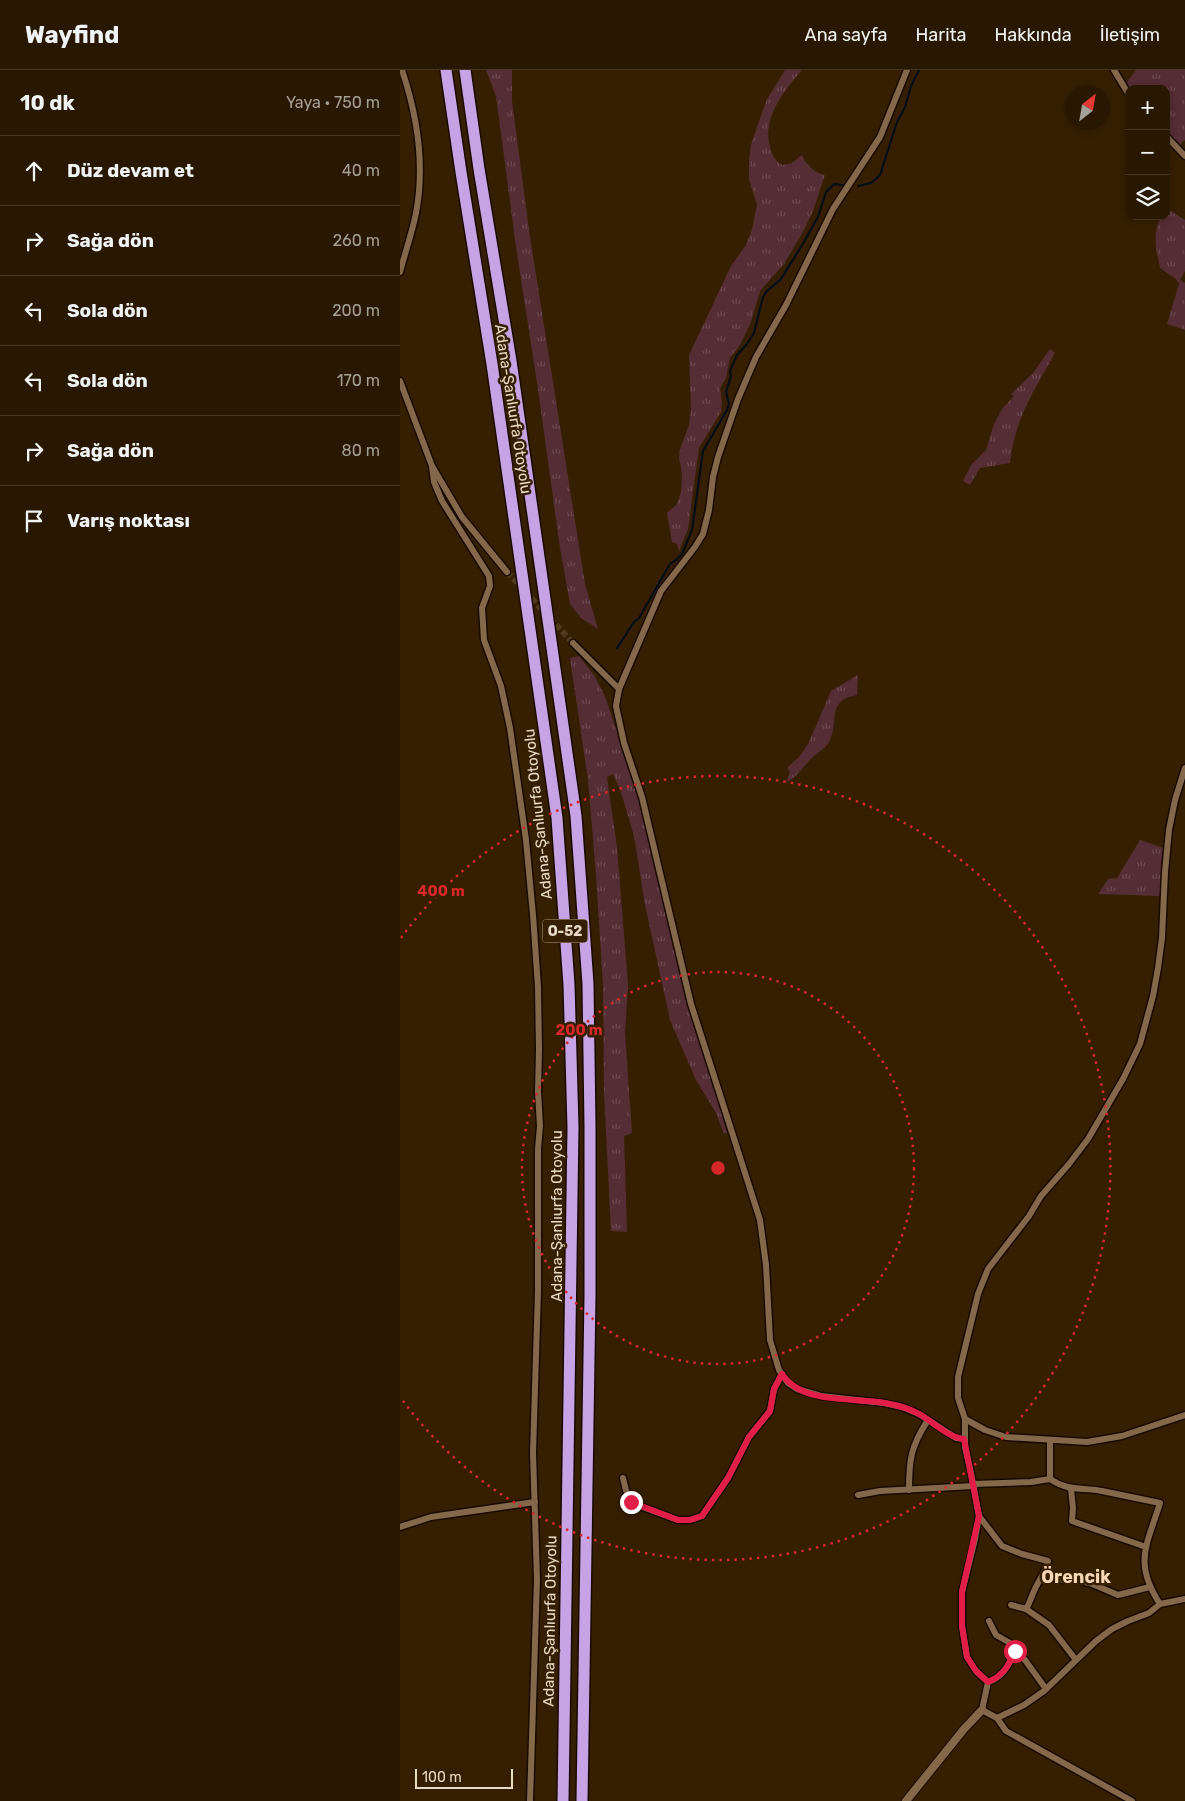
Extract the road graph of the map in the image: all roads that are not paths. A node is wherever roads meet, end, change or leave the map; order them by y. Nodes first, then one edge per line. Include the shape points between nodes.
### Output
1 (402, 70) edge
2 (446, 70) edge
3 (465, 70) edge
4 (907, 70) edge
5 (1114, 70) edge
6 (1125, 88) edge
7 (1170, 140) edge
8 (1185, 156) edge
9 (400, 272) edge
10 (400, 381) edge
11 (432, 466) junction
12 (507, 572) tunnel mouth
13 (573, 643) tunnel mouth
14 (619, 689) junction
15 (1185, 768) edge
16 (782, 1374) junction
17 (1185, 1415) edge
18 (965, 1419) junction
19 (928, 1420) junction
20 (964, 1439) junction
21 (1050, 1440) junction
22 (623, 1478) dead end
23 (1050, 1479) junction
24 (973, 1485) junction
25 (1071, 1489) junction
26 (909, 1490) junction
27 (858, 1495) dead end
28 (535, 1502) junction
29 (979, 1516) junction
30 (400, 1526) edge
31 (1146, 1547) junction
32 (1042, 1576) junction
33 (1150, 1586) junction
34 (1185, 1599) edge
35 (1160, 1604) junction
36 (1011, 1605) dead end
37 (1026, 1609) junction
38 (989, 1622) dead end
39 (1015, 1651) junction
40 (1076, 1660) junction
41 (988, 1682) junction
42 (1046, 1689) junction
43 (982, 1710) junction
44 (997, 1718) junction
45 (530, 1801) edge
46 (563, 1801) edge
47 (582, 1801) edge
48 (906, 1801) edge
49 (1132, 1801) edge

1 - 9 street via 414,110 419,176 416,215
2 - 46 highway, Adana-Şanlıurfa Otoyolu / O-52 via 556,808 568,975 572,1137
3 - 47 highway, Adana-Şanlıurfa Otoyolu / O-52 via 575,806 587,974 590,1287
4 - 14 street via 880,137 829,217 786,305 756,357 718,457 702,534 661,591
5 - 6 street
7 - 8 street
10 - 11 street
11 - 12 street via 462,516
11 - 28 street via 442,501 489,576 490,586 482,608 484,640 508,712 526,840 535,933 539,1049
13 - 14 street
14 - 16 street via 616,706 622,733 644,806 691,1004 760,1220 770,1340
15 - 18 street via 1169,830 1158,968 1140,1044 1088,1139 1041,1196 985,1275 958,1377 957,1393
16 - 19 street via 798,1389 821,1396 884,1402
16 - 22 street via 774,1389 770,1411 749,1437 728,1478 702,1516 678,1520 637,1505 627,1496
17 - 21 street via 1110,1439 1087,1442
18 - 20 street
18 - 21 street via 999,1435
19 - 20 street via 956,1438
19 - 26 street via 918,1435 909,1462
20 - 24 street
21 - 23 street
23 - 24 street
23 - 25 street
24 - 26 street
24 - 29 street
25 - 31 street via 1072,1521
25 - 31 street via 1097,1490 1160,1503
26 - 27 street
28 - 30 street via 431,1516
28 - 45 street via 536,1613
29 - 32 street via 1002,1546 1048,1561
29 - 41 street via 964,1581 961,1614 967,1657
31 - 33 street via 1143,1564
32 - 33 street via 1081,1581 1118,1595
32 - 37 street
33 - 35 street
34 - 35 street
35 - 40 street via 1149,1613 1112,1630
36 - 37 street
37 - 40 street via 1049,1625
38 - 39 street via 996,1635 1010,1643
39 - 41 street via 1004,1672
39 - 42 street
40 - 42 street
41 - 43 street
42 - 44 street via 1024,1705
43 - 44 street
43 - 48 street
44 - 49 street via 1006,1731

